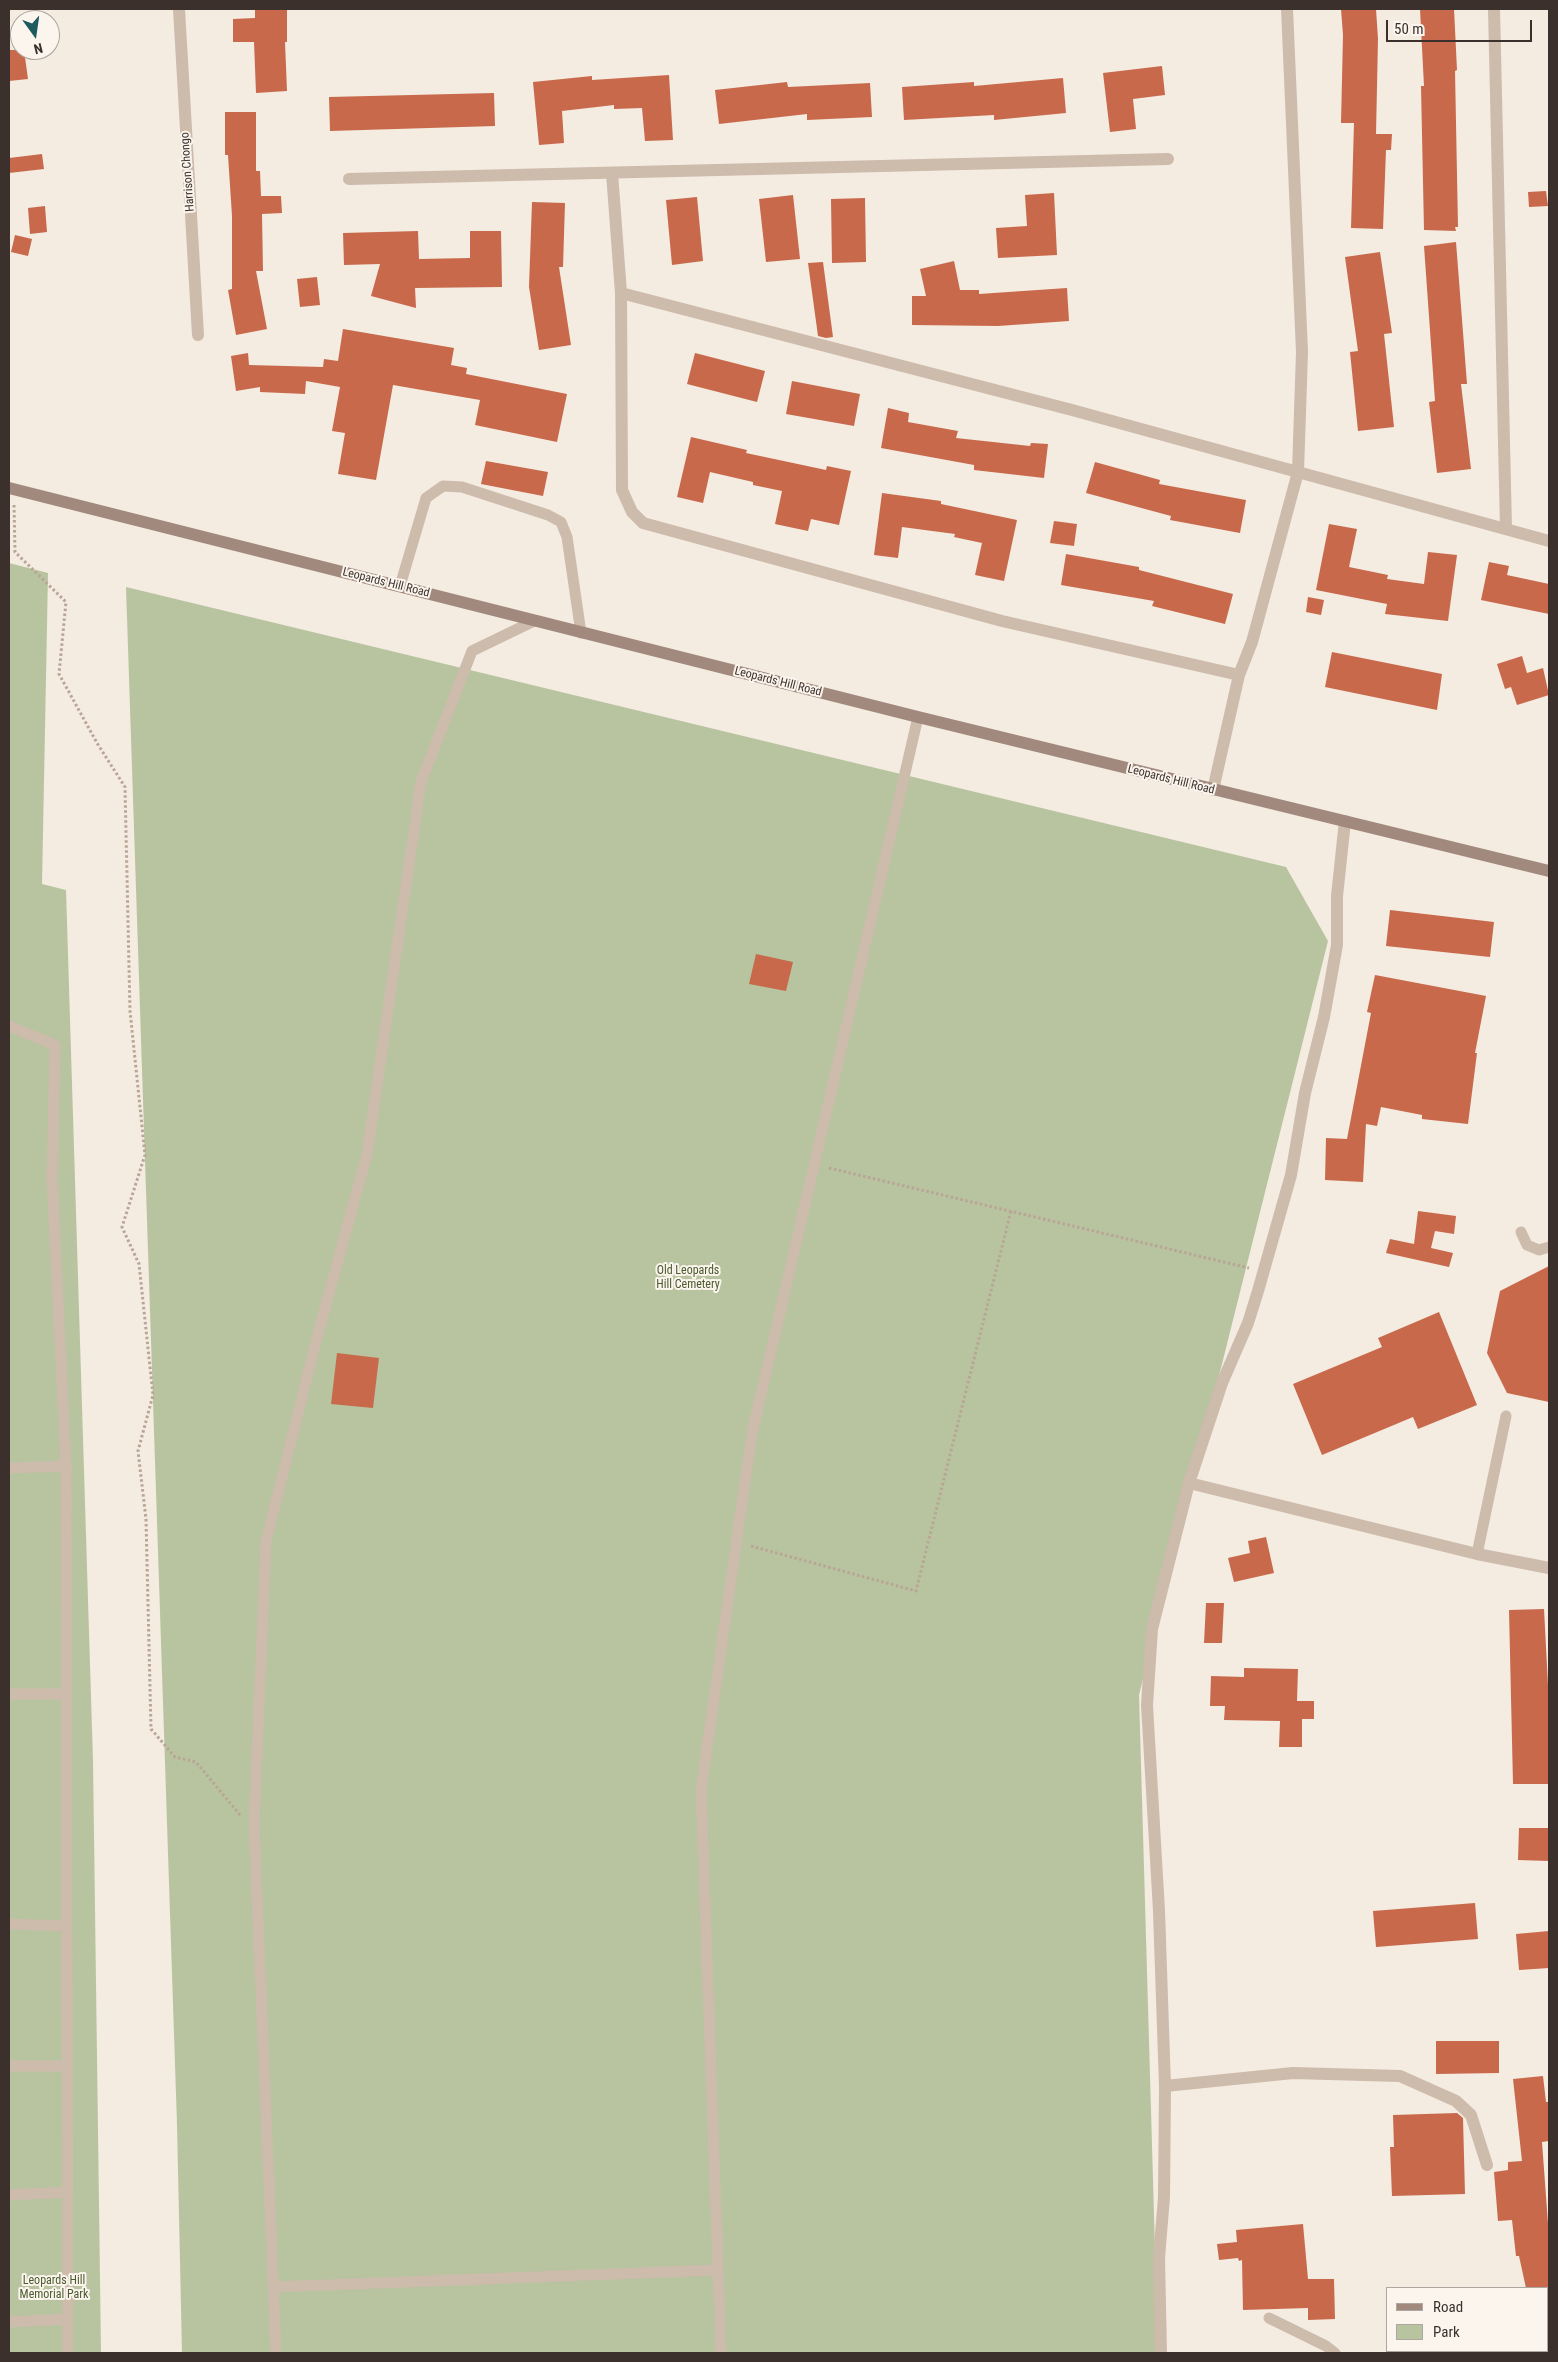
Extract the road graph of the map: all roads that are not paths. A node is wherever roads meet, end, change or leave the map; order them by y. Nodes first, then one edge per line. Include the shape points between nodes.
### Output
1 (179, 9) edge
2 (1287, 9) edge
3 (1494, 9) edge
4 (1168, 159) dead end
5 (612, 173) junction
6 (348, 179) dead end
7 (621, 293) junction
8 (198, 335) dead end
9 (1298, 472) junction
10 (12, 489) edge
11 (1506, 529) junction
12 (1549, 540) edge
13 (400, 586) junction
14 (534, 620) junction
15 (581, 633) junction
16 (1240, 676) junction
17 (918, 717) junction
18 (1213, 790) junction
19 (1345, 821) junction
20 (1549, 871) edge
21 (9, 1026) edge
22 (1521, 1232) dead end
23 (1549, 1247) edge
24 (1506, 1416) dead end
25 (66, 1466) junction
26 (9, 1468) edge
27 (1189, 1483) junction
28 (1477, 1554) junction
29 (1549, 1568) edge
30 (9, 1694) edge
31 (67, 1694) junction
32 (9, 1924) edge
33 (67, 1926) junction
34 (9, 2066) edge
35 (67, 2066) junction
36 (1165, 2086) junction
37 (1487, 2165) dead end
38 (68, 2192) junction
39 (9, 2195) edge
40 (718, 2270) junction
41 (273, 2286) junction
42 (1269, 2318) dead end
43 (68, 2319) junction
44 (9, 2322) edge
45 (68, 2353) edge
46 (276, 2353) edge
47 (721, 2353) edge
48 (1161, 2353) edge
49 (1335, 2353) edge

1 - 8 street, Harrison Chongo
2 - 9 street via 1302,352
3 - 11 street
4 - 5 street
5 - 6 street
5 - 7 street
7 - 9 street
7 - 16 street via 622,490 632,512 643,523 1002,621
9 - 11 street
9 - 16 street
10 - 13 main road, Leopards Hill Road
11 - 12 street
13 - 14 main road, Leopards Hill Road
13 - 15 lane via 426,498 443,486 462,487 561,522 567,537
14 - 15 main road, Leopards Hill Road
14 - 41 lane via 472,651 422,782 367,1154 314,1345 266,1541 254,1824
15 - 17 main road, Leopards Hill Road
16 - 18 street
17 - 18 main road, Leopards Hill Road
17 - 40 lane via 752,1433 702,1790
18 - 19 main road, Leopards Hill Road
19 - 20 main road, Leopards Hill Road
19 - 27 street via 1337,896 1337,945 1291,1174 1248,1322 1222,1383
21 - 25 lane via 55,1045 52,1178
22 - 23 lane via 1527,1245 1539,1250
24 - 28 lane
25 - 26 lane
25 - 31 lane
27 - 28 street
27 - 36 street via 1152,1629 1147,1705
28 - 29 street
30 - 31 lane
31 - 33 lane
32 - 33 lane
33 - 35 lane
34 - 35 lane
35 - 38 lane
36 - 37 street via 1293,2074 1400,2076 1456,2101 1471,2115
36 - 48 street via 1164,2197 1159,2258
38 - 39 lane
38 - 43 lane
40 - 41 lane
40 - 47 lane
41 - 46 lane
42 - 49 lane
43 - 44 lane
43 - 45 lane

